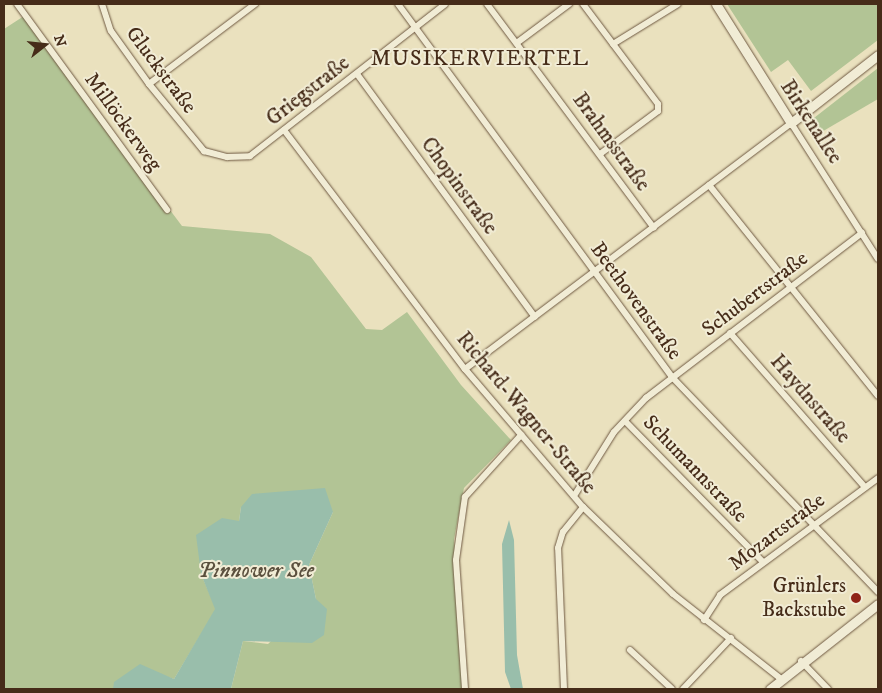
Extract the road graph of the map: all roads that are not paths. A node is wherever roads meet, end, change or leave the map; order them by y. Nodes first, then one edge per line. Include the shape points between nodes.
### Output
1 (17, 4) edge
2 (102, 4) edge
3 (255, 4) edge
4 (398, 4) edge
5 (445, 4) edge
6 (488, 4) edge
7 (569, 4) edge
8 (584, 4) edge
9 (678, 4) edge
10 (716, 4) edge
11 (416, 26) junction
12 (518, 42) junction
13 (613, 44) junction
14 (878, 55) edge
15 (356, 74) junction
16 (149, 84) junction
17 (791, 123) junction
18 (284, 130) junction
19 (204, 151) joint
20 (600, 154) junction
21 (709, 185) junction
22 (168, 210) dead end
23 (654, 228) junction
24 (862, 233) junction
25 (878, 258) edge
26 (596, 274) junction
27 (791, 287) junction
28 (535, 317) junction
29 (730, 333) junction
30 (465, 369) junction
31 (672, 377) junction
32 (878, 396) edge
33 (625, 421) junction
34 (521, 434) junction
35 (878, 478) edge
36 (865, 487) junction
37 (574, 496) junction
38 (583, 507) junction
39 (814, 523) junction
40 (762, 561) junction
41 (878, 592) edge
42 (878, 604) edge
43 (704, 620) junction
44 (731, 638) junction
45 (630, 650) dead end
46 (802, 661) junction
47 (781, 679) junction
48 (465, 689) edge
49 (564, 689) edge
50 (672, 689) edge
51 (683, 689) edge
52 (770, 689) edge
53 (828, 689) edge

1 - 22 street, Millöckerweg
2 - 16 street, Gluckstraße via 111,31
3 - 16 street
4 - 11 street, Beethovenstraße
5 - 11 street, Griegstraße
6 - 12 street, Brahmsstraße
7 - 12 street
8 - 13 street
9 - 13 street
10 - 17 street, Birkenallee
11 - 15 street, Griegstraße
11 - 26 street, Beethovenstraße
12 - 20 street, Brahmsstraße
13 - 20 street via 658,104 658,112
14 - 17 street
15 - 18 street, Griegstraße
15 - 28 street, Chopinstraße
16 - 19 street, Gluckstraße
17 - 21 street
17 - 24 street, Birkenallee
18 - 19 street, Griegstraße via 250,156 227,157
18 - 30 street, Richard-Wagner-Straße
20 - 23 street, Brahmsstraße
21 - 23 street
21 - 27 street
23 - 26 street
24 - 25 street, Birkenallee
24 - 27 street, Schubertstraße
26 - 28 street
26 - 31 street, Beethovenstraße
27 - 29 street, Schubertstraße
27 - 32 street
28 - 30 street
29 - 31 street, Schubertstraße
29 - 36 street, Haydnstraße
30 - 34 street, Richard-Wagner-Straße
31 - 33 street, Schubertstraße
31 - 39 street, Beethovenstraße
33 - 37 street, Schubertstraße
33 - 40 street, Schumannstraße
34 - 37 street, Richard-Wagner-Straße
34 - 48 street via 464,497 456,560
35 - 36 street, Mozartstraße
36 - 39 street, Mozartstraße
37 - 38 street, Richard-Wagner-Straße
38 - 43 street, Richard-Wagner-Straße
38 - 49 street via 563,532 558,548
39 - 40 street, Mozartstraße
39 - 41 street, Beethovenstraße
40 - 43 street, Mozartstraße via 720,596
42 - 46 street
43 - 44 street, Richard-Wagner-Straße
44 - 47 street, Richard-Wagner-Straße
44 - 51 street
45 - 50 street
46 - 47 street
46 - 53 street
47 - 52 street

